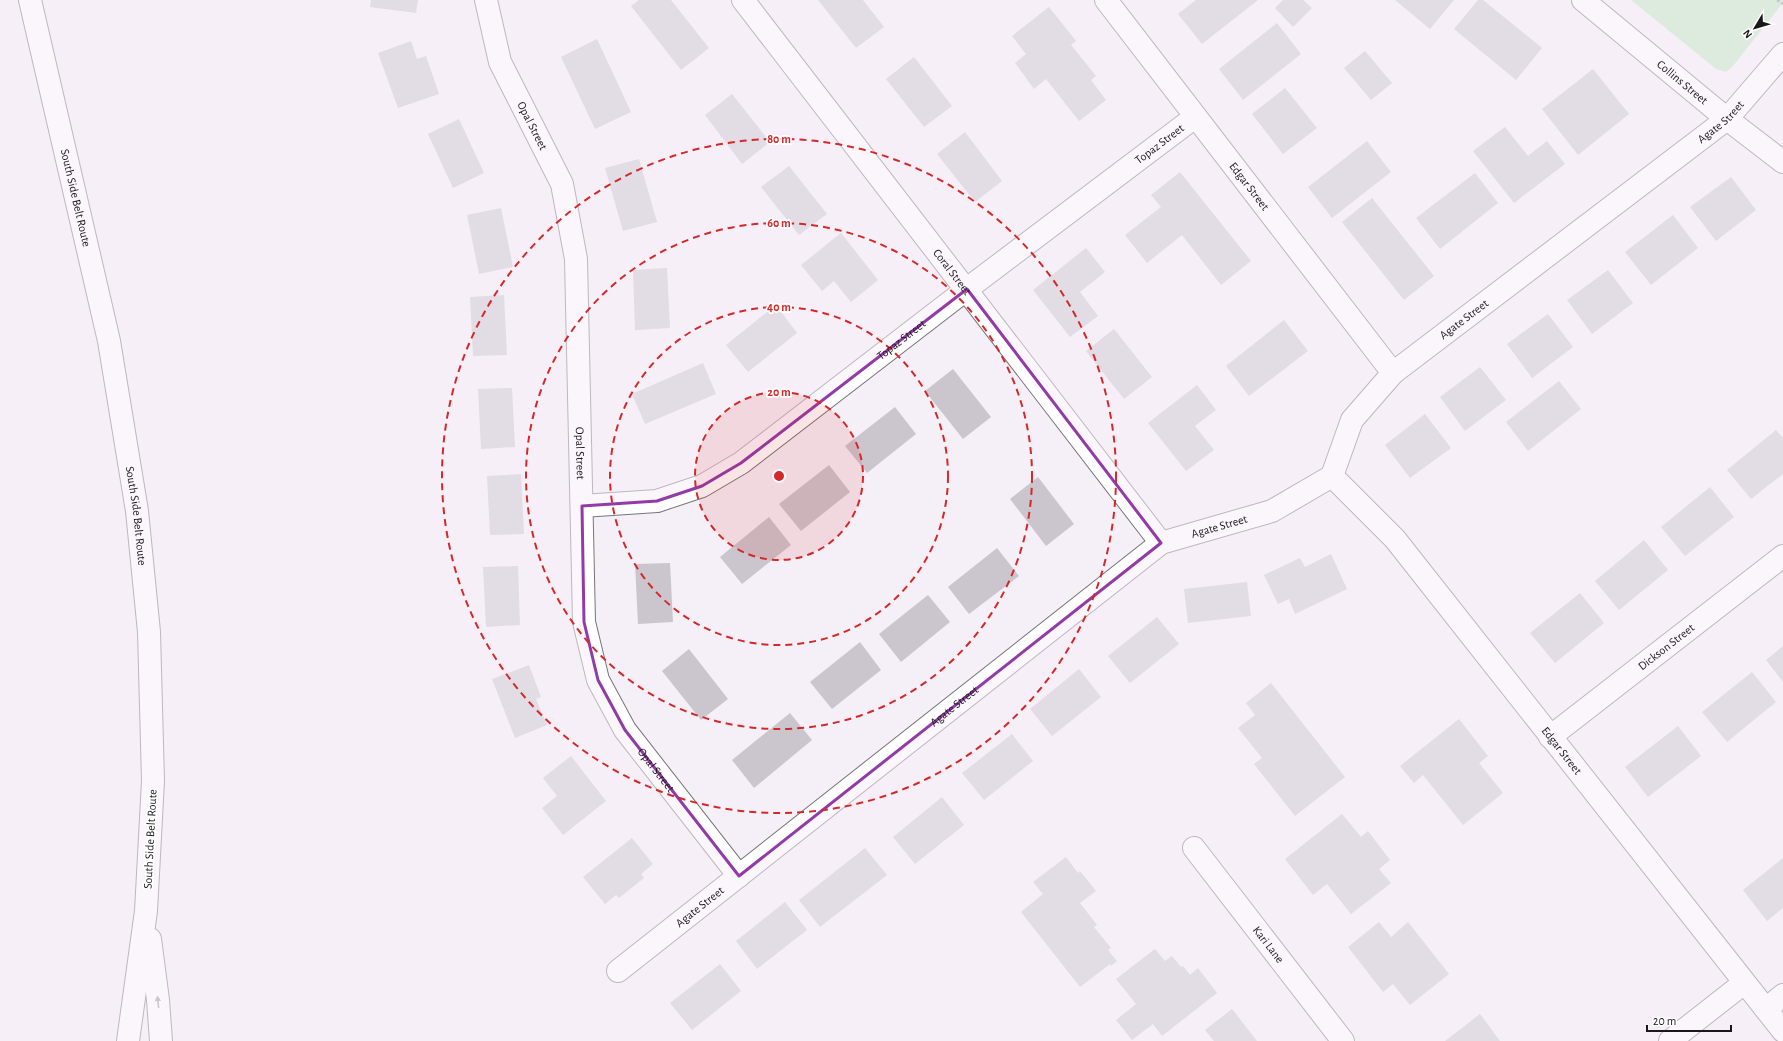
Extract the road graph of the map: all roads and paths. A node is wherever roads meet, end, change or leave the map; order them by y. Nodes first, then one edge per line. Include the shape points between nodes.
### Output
1 (30, 0) edge
2 (486, 0) edge
3 (743, 0) edge
4 (1106, 0) edge
5 (1583, 0) edge
6 (1777, 0) edge
7 (1783, 4) edge
8 (1783, 54) edge
9 (1195, 117) junction
10 (1727, 119) junction
11 (1783, 162) edge
12 (967, 289) junction
13 (1393, 373) junction
14 (1332, 476) junction
15 (582, 506) junction
16 (1161, 543) junction
17 (1783, 556) edge
18 (1550, 737) junction
19 (1194, 848) dead end
20 (739, 876) junction
21 (146, 911) junction
22 (618, 971) dead end
23 (1744, 983) junction
24 (1783, 995) edge
25 (1766, 1009) junction
26 (1783, 1031) edge
27 (128, 1041) edge
28 (161, 1041) edge
29 (1342, 1041) edge
30 (1670, 1041) edge

1 - 21 street, South Side Belt Route via 108,341 137,511 149,632 153,781
2 - 15 street, Opal Street via 500,62 562,184 576,259
3 - 12 street, Coral Street
4 - 9 street, Edgar Street
5 - 10 street, Collins Street
6 - 7 path
8 - 10 street, Agate Street
9 - 12 street, Topaz Street
9 - 13 street, Edgar Street
10 - 11 street, Collins Street
10 - 13 street, Agate Street
12 - 15 street, Topaz Street via 741,463 708,482 657,501
12 - 16 street, Coral Street
13 - 14 street, Agate Street via 1352,420
14 - 16 street, Agate Street via 1272,511
14 - 18 street, Edgar Street via 1395,539
15 - 20 street, Opal Street via 584,622 598,680 625,730
16 - 20 street, Agate Street
17 - 18 street, Dickson Street
18 - 23 street, Edgar Street
19 - 29 street, Kari Lane
20 - 22 street, Agate Street
21 - 27 street, South Side Belt Route
28 -> 21 street
23 - 25 street, Edgar Street
23 - 30 street
24 - 25 street
25 - 26 street, Edgar Street

